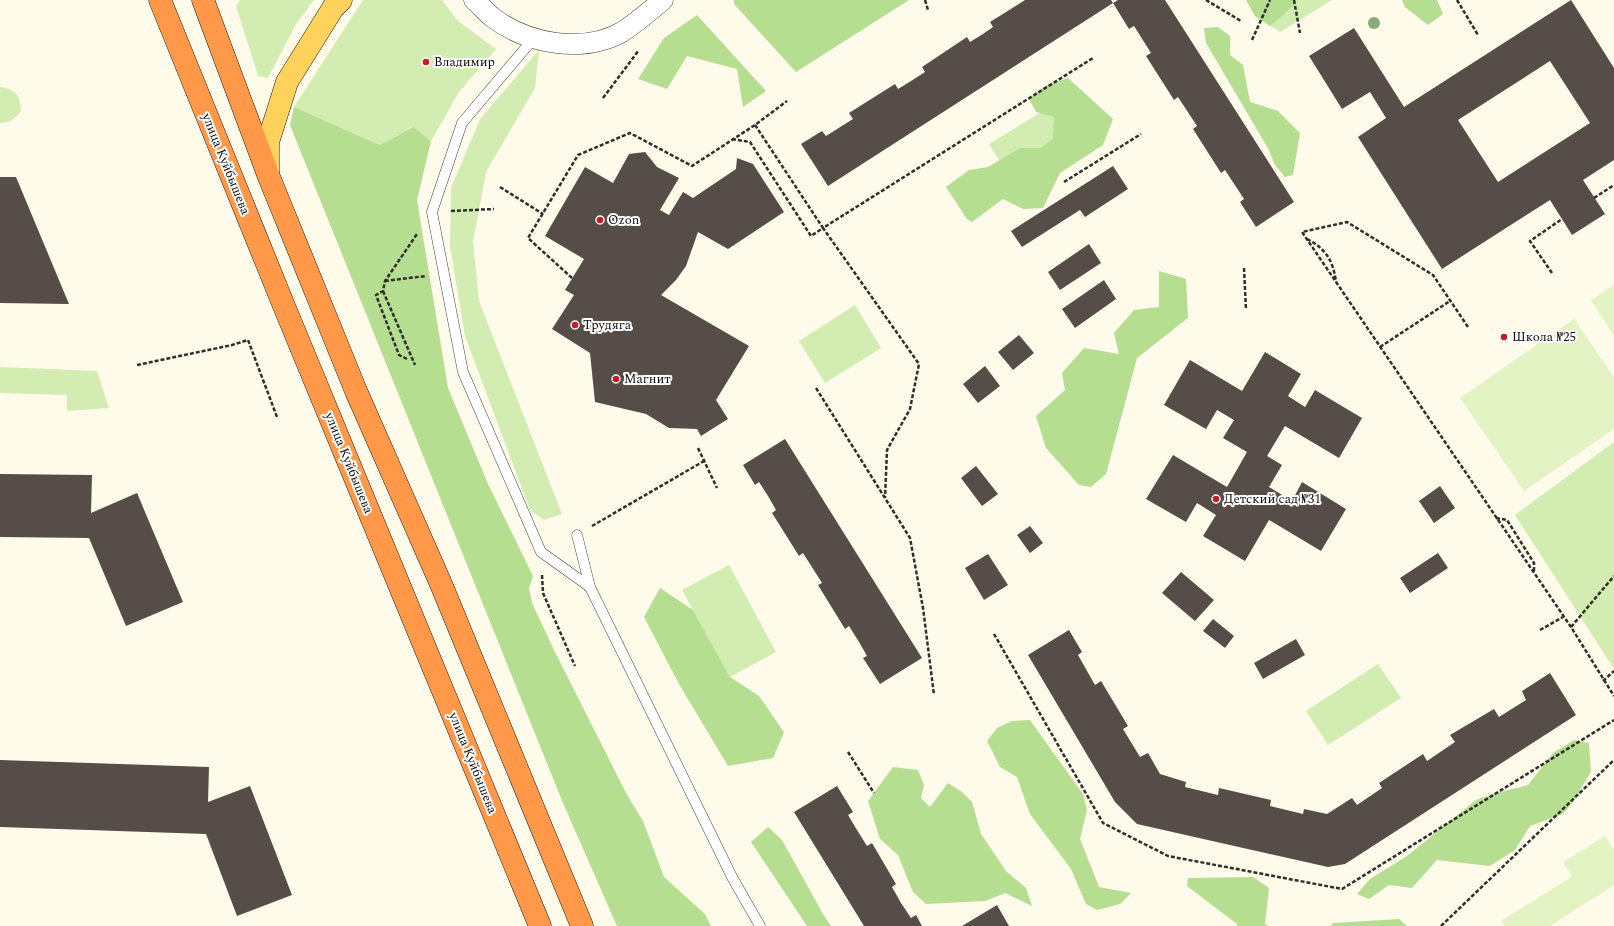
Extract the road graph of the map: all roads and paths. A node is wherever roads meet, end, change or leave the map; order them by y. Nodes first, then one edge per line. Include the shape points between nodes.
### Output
1 (160, 0) edge
2 (203, 0) edge
3 (341, 0) edge
4 (474, 0) edge
5 (663, 0) edge
6 (925, 0) edge
7 (1206, 0) edge
8 (1270, 0) edge
9 (1294, 0) edge
10 (1457, 0) edge
11 (928, 10) dead end
12 (1241, 21) dead end
13 (1300, 33) dead end
14 (1478, 35) dead end
15 (534, 38) junction
16 (1252, 40) dead end
17 (640, 48) dead end
18 (1093, 58) dead end
19 (603, 98) dead end
20 (787, 101) dead end
21 (755, 125) junction
22 (1140, 134) dead end
23 (732, 139) junction
24 (268, 177) junction
25 (1064, 182) dead end
26 (1614, 185) edge
27 (500, 187) dead end
28 (1594, 198) dead end
29 (494, 208) dead end
30 (432, 212) junction
31 (543, 214) junction
32 (1562, 219) dead end
33 (823, 228) junction
34 (1306, 238) junction
35 (1244, 268) dead end
36 (1552, 273) dead end
37 (444, 274) junction
38 (572, 278) dead end
39 (385, 281) junction
40 (1336, 282) junction
41 (383, 291) junction
42 (1450, 301) junction
43 (1246, 310) dead end
44 (1468, 327) dead end
45 (1380, 347) junction
46 (407, 359) dead end
47 (137, 365) dead end
48 (415, 365) dead end
49 (816, 388) dead end
50 (277, 418) dead end
51 (698, 448) dead end
52 (704, 461) junction
53 (717, 488) dead end
54 (885, 498) junction
55 (1496, 518) junction
56 (577, 535) joint
57 (541, 552) junction
58 (1534, 574) junction
59 (1614, 576) edge
60 (590, 587) junction
61 (1564, 617) junction
62 (1571, 627) junction
63 (1540, 630) dead end
64 (994, 634) dead end
65 (575, 666) dead end
66 (1614, 671) edge
67 (1603, 681) junction
68 (934, 695) dead end
69 (1614, 696) edge
70 (1614, 720) edge
71 (848, 752) dead end
72 (1614, 760) edge
73 (874, 793) dead end
74 (540, 926) edge
75 (582, 926) edge
76 (760, 926) edge
77 (1440, 926) edge

1 - 74 highway, улица Куйбышева
2 - 24 highway
3 - 24 main road via 333,8 287,82 268,142
4 - 15 street via 493,17
5 - 15 street via 622,32 600,41 573,45
6 - 11 path
7 - 12 path
8 - 16 path
9 - 13 path
10 - 14 path
15 - 30 lane via 462,123
17 - 19 path
18 - 33 path
20 - 21 path
21 - 23 path
21 - 33 path
22 - 25 path
23 - 31 path via 692,166 630,133 578,155
23 - 33 path via 750,142 811,236
24 - 75 highway via 356,391 441,584
26 - 28 path
27 - 31 path
29 - 30 path
30 - 37 lane
30 - 39 path
31 - 38 path via 528,238
32 - 36 path via 1530,241
33 - 54 path via 919,364 910,409 887,450
34 - 40 path
34 - 40 path via 1320,246 1334,267
34 - 42 path via 1302,232 1347,222 1433,275
35 - 43 path
37 - 39 path
37 - 57 lane via 463,372
39 - 41 path
40 - 45 path
41 - 46 path via 376,295 399,355
41 - 48 path
42 - 44 path
42 - 45 path
45 - 55 path
47 - 50 path via 248,340
49 - 54 path
51 - 52 path
52 - 53 path
52 - 56 path
54 - 68 path via 910,538 924,608
55 - 58 path
55 - 58 path via 1507,520 1534,563
56 - 60 lane
57 - 60 lane
57 - 65 path via 543,593
58 - 61 path
59 - 62 path
60 - 76 lane via 732,876
61 - 62 path
61 - 63 path
62 - 67 path
64 - 70 path via 1103,823 1168,856 1342,889
66 - 67 path
67 - 69 path
71 - 73 path
72 - 77 path

